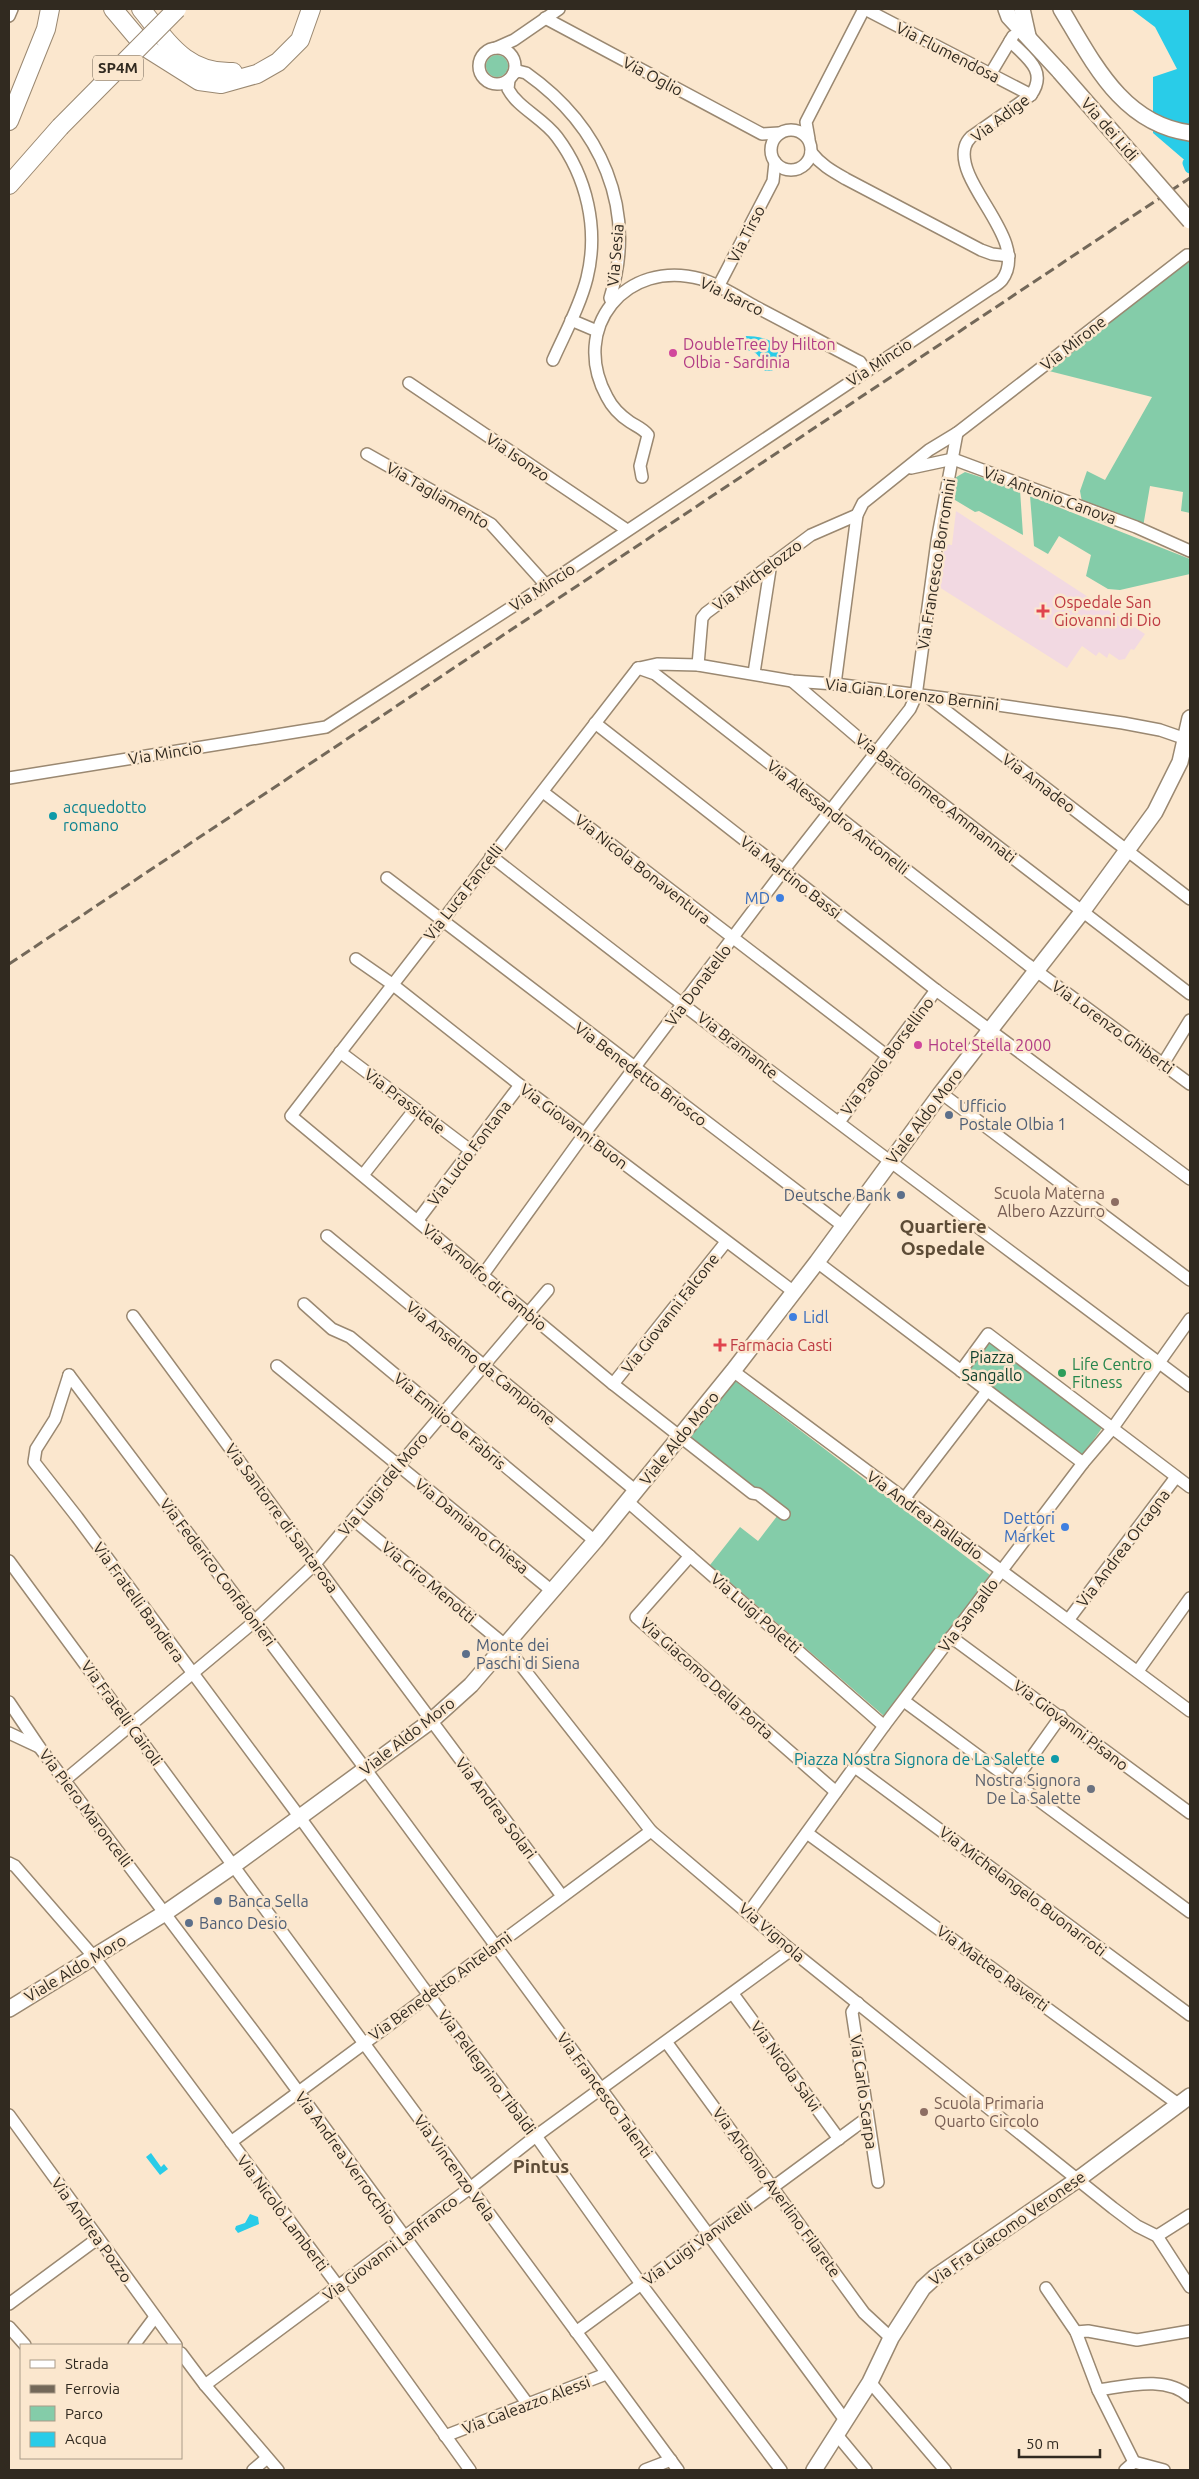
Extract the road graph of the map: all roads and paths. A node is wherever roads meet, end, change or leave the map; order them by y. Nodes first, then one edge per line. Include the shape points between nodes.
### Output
1 (12, 9) edge
2 (50, 9) edge
3 (113, 9) edge
4 (130, 9) edge
5 (142, 9) edge
6 (177, 9) edge
7 (297, 9) edge
8 (311, 9) edge
9 (559, 9) edge
10 (864, 9) edge
11 (1022, 9) edge
12 (1060, 9) edge
13 (1010, 15) edge
14 (9, 16) edge
15 (545, 18) junction
16 (526, 32) junction
17 (1028, 38) junction
18 (1010, 41) junction
19 (496, 48) junction
20 (514, 60) junction
21 (167, 62) junction
22 (991, 73) junction
23 (511, 77) junction
24 (1031, 95) junction
25 (810, 112) junction
26 (9, 121) edge
27 (792, 129) junction
28 (1190, 133) edge
29 (762, 134) junction
30 (779, 134) junction
31 (809, 139) junction
32 (771, 146) junction
33 (812, 152) junction
34 (775, 162) junction
35 (805, 165) junction
36 (786, 170) junction
37 (828, 170) junction
38 (773, 180) junction
39 (9, 185) edge
40 (1190, 221) edge
41 (1190, 255) edge
42 (1009, 256) junction
43 (718, 287) junction
44 (612, 303) junction
45 (571, 320) junction
46 (597, 330) junction
47 (553, 360) dead end
48 (866, 371) junction
49 (409, 383) dead end
50 (956, 433) junction
51 (367, 454) dead end
52 (953, 459) junction
53 (906, 469) junction
54 (642, 477) dead end
55 (857, 515) junction
56 (627, 530) junction
57 (1190, 551) edge
58 (771, 563) junction
59 (546, 585) junction
60 (698, 665) junction
61 (638, 668) junction
62 (754, 673) junction
63 (792, 681) junction
64 (835, 684) junction
65 (922, 697) junction
66 (964, 701) junction
67 (952, 716) junction
68 (1190, 718) edge
69 (595, 723) junction
70 (1186, 738) junction
71 (874, 752) junction
72 (1185, 765) edge
73 (9, 778) edge
74 (542, 792) junction
75 (831, 812) junction
76 (1126, 850) junction
77 (491, 856) junction
78 (783, 871) junction
79 (387, 878) dead end
80 (1190, 898) edge
81 (1082, 912) junction
82 (441, 920) junction
83 (732, 939) junction
84 (356, 959) dead end
85 (1035, 970) junction
86 (392, 984) junction
87 (936, 990) junction
88 (1190, 994) edge
89 (684, 1004) junction
90 (1190, 1020) edge
91 (989, 1029) junction
92 (340, 1052) junction
93 (886, 1055) junction
94 (1163, 1064) junction
95 (635, 1070) junction
96 (1190, 1084) edge
97 (520, 1085) junction
98 (941, 1092) junction
99 (415, 1109) junction
100 (290, 1116) joint
101 (839, 1122) junction
102 (585, 1133) junction
103 (470, 1150) junction
104 (889, 1161) junction
105 (363, 1175) junction
106 (1190, 1179) edge
107 (418, 1220) junction
108 (843, 1226) junction
109 (327, 1236) dead end
110 (726, 1242) junction
111 (817, 1262) junction
112 (482, 1276) junction
113 (1190, 1280) edge
114 (548, 1290) dead end
115 (794, 1292) junction
116 (304, 1304) dead end
117 (529, 1313) junction
118 (133, 1316) dead end
119 (1190, 1320) edge
120 (1158, 1362) junction
121 (277, 1366) dead end
122 (484, 1366) junction
123 (733, 1371) junction
124 (960, 1371) junction
125 (69, 1375) joint
126 (613, 1384) junction
127 (1190, 1386) edge
128 (987, 1391) junction
129 (441, 1415) junction
130 (1112, 1429) junction
131 (680, 1437) junction
132 (1083, 1463) junction
133 (400, 1466) junction
134 (1176, 1477) junction
135 (1190, 1487) edge
136 (632, 1496) junction
137 (904, 1499) junction
138 (784, 1514) dead end
139 (354, 1520) junction
140 (595, 1541) junction
141 (690, 1556) junction
142 (9, 1562) edge
143 (315, 1564) junction
144 (1001, 1571) junction
145 (552, 1591) junction
146 (1190, 1598) edge
147 (1069, 1619) junction
148 (255, 1621) junction
149 (952, 1637) junction
150 (504, 1645) junction
151 (1138, 1671) junction
152 (192, 1674) junction
153 (904, 1701) junction
154 (10, 1709) edge
155 (1190, 1711) edge
156 (1061, 1716) junction
157 (431, 1720) junction
158 (131, 1725) junction
159 (884, 1726) junction
160 (9, 1733) edge
161 (40, 1748) junction
162 (855, 1767) junction
163 (365, 1769) junction
164 (65, 1780) junction
165 (1014, 1782) junction
166 (836, 1792) junction
167 (1190, 1813) edge
168 (300, 1817) junction
169 (651, 1830) junction
170 (807, 1833) junction
171 (9, 1863) edge
172 (232, 1866) junction
173 (562, 1896) junction
174 (749, 1912) junction
175 (1190, 1912) edge
176 (165, 1913) junction
177 (495, 1946) junction
178 (791, 1950) junction
179 (94, 1957) junction
180 (733, 1994) junction
181 (428, 1995) junction
182 (858, 2003) junction
183 (9, 2009) edge
184 (1190, 2015) edge
185 (363, 2042) junction
186 (667, 2042) junction
187 (601, 2089) junction
188 (298, 2090) junction
189 (1184, 2100) edge
190 (9, 2115) edge
191 (867, 2118) junction
192 (536, 2136) junction
193 (839, 2139) junction
194 (231, 2142) junction
195 (1077, 2180) junction
196 (878, 2182) dead end
197 (774, 2187) junction
198 (470, 2188) junction
199 (1190, 2215) edge
200 (708, 2235) junction
201 (1156, 2236) junction
202 (404, 2237) junction
203 (97, 2239) junction
204 (641, 2284) junction
205 (338, 2286) junction
206 (1190, 2287) edge
207 (1046, 2288) dead end
208 (9, 2304) edge
209 (155, 2317) junction
210 (9, 2327) edge
211 (1190, 2331) edge
212 (576, 2332) junction
213 (1076, 2332) junction
214 (891, 2338) junction
215 (24, 2344) edge
216 (135, 2344) edge
217 (175, 2344) edge
218 (182, 2354) edge
219 (606, 2374) junction
220 (870, 2382) junction
221 (205, 2385) junction
222 (1098, 2390) junction
223 (1190, 2397) edge
224 (527, 2403) junction
225 (845, 2420) junction
226 (837, 2434) junction
227 (445, 2436) junction
228 (267, 2458) junction
229 (671, 2460) junction
230 (1130, 2466) edge
231 (253, 2470) edge
232 (278, 2470) edge
233 (470, 2470) edge
234 (645, 2470) edge
235 (678, 2470) edge
236 (781, 2470) edge
237 (814, 2470) edge
238 (866, 2470) edge
239 (944, 2470) edge
240 (1164, 2470) edge

1 - 14 street
2 - 26 main road via 34,62
3 - 21 main road via 145,47
4 - 21 main road
5 - 7 main road via 173,48 192,64 217,72 244,71 274,56 298,23
6 - 39 main road, SP4M, bridge via 91,94
8 - 21 main road via 300,40 278,62 257,74 221,84 199,81
9 - 15 street
10 - 22 street, Via Flumendosa
10 - 25 street
11 - 17 main road
12 - 28 main road via 1118,95 1152,123
13 - 17 main road, Via dei Lidi
13 - 18 street via 1013,36
15 - 16 street
15 - 29 street, Via Oglio
16 - 19 street
16 - 20 street
17 - 40 main road, Via dei Lidi, bridge
18 - 22 street
18 - 24 street, Via Adige via 1036,68 1039,78
19 - 20 street via 507,51
19 - 23 street via 481,56 480,73 487,82 498,85
20 - 23 street
22 - 24 street, Via Flumendosa
23 - 44 street, Via Sesia via 518,71 526,73 568,108 603,160 619,218
23 - 45 street, Via Sesia via 508,89 515,99 545,123 564,146 587,199 592,231 590,263 582,296
24 - 42 street, Via Adige via 971,136 965,146 965,159 972,177 1006,242
25 - 27 street
25 - 31 street via 806,122
27 - 30 street
27 - 31 street
29 - 30 street
29 - 32 street
30 - 32 street
31 - 33 street
32 - 34 street
33 - 35 street
33 - 37 street
34 - 36 street
34 - 38 street
35 - 36 street
35 - 37 street
36 - 38 street
37 - 42 street via 981,250
38 - 43 street, Via Tirso
41 - 50 street, Via Mirone
42 - 48 street, Via Mincio via 1002,280
43 - 44 street, Via Isarco via 692,277 667,274 636,285
43 - 48 street, Via Isarco via 860,362
44 - 46 street, Via Isarco
45 - 46 street
45 - 47 street, Via Sesia
46 - 54 street, Via Isarco via 598,377 607,397 622,416 648,435 640,466
48 - 56 street, Via Mincio
49 - 56 street, Via Isonzo
50 - 52 street, Via Francesco Borromini
50 - 53 street, Via Mirone via 928,450
51 - 59 street, Via Tagliamento via 491,524
52 - 53 street
52 - 57 street, Via Antonio Canova via 1136,527
52 - 65 street, Via Francesco Borromini via 937,541
53 - 55 street, Via Mirone via 863,503
55 - 58 street, Via Michelozzo via 811,535
55 - 64 street
56 - 59 street, Via Mincio
58 - 60 street, Via Michelozzo via 706,612 702,618
58 - 62 street
59 - 73 street, Via Mincio via 326,727
60 - 61 street, Via Gian Lorenzo Bernini via 657,664
60 - 62 street, Via Gian Lorenzo Bernini
61 - 69 street, Via Luca Fancelli
61 - 75 street, Via Alessandro Antonelli via 655,674
62 - 63 street, Via Gian Lorenzo Bernini
63 - 64 street, Via Gian Lorenzo Bernini
63 - 71 street, Via Bartolomeo Ammannati
64 - 65 street, Via Gian Lorenzo Bernini
65 - 66 street, Via Gian Lorenzo Bernini
65 - 67 street, Via Amadeo
65 - 71 street, Via Donatello
66 - 67 street
66 - 70 street, Via Gian Lorenzo Bernini via 1132,725
67 - 76 street, Via Amadeo
68 - 70 main road, Viale Aldo Moro
69 - 74 street, Via Luca Fancelli
69 - 78 street, Via Martino Bassi
70 - 72 main road, Viale Aldo Moro
71 - 75 street, Via Donatello
71 - 81 street, Via Bartolomeo Ammannati
72 - 76 main road, Viale Aldo Moro
74 - 77 street, Via Luca Fancelli
74 - 83 street, Via Nicola Bonaventura
75 - 78 street, Via Donatello
75 - 85 street, Via Alessandro Antonelli
76 - 80 street, Via Amadeo
76 - 81 main road, Viale Aldo Moro
77 - 82 street, Via Luca Fancelli
77 - 89 street, Via Bramante
78 - 83 street, Via Donatello
78 - 87 street, Via Martino Bassi
79 - 82 street, Via Benedetto Briosco
81 - 85 main road, Viale Aldo Moro
81 - 88 street, Via Bartolomeo Ammannati
82 - 86 street, Via Luca Fancelli
82 - 95 street, Via Benedetto Briosco
83 - 89 street, Via Donatello
83 - 93 street, Via Nicola Bonaventura
84 - 86 street, Via Giovanni Buon
85 - 91 main road, Viale Aldo Moro
85 - 94 street, Via Lorenzo Ghiberti
86 - 92 street, Via Luca Fancelli
86 - 97 street, Via Giovanni Buon
87 - 91 street, Via Martino Bassi
87 - 93 street, Via Paolo Borsellino
89 - 95 street, Via Donatello
89 - 101 street, Via Bramante
90 - 94 street
91 - 98 main road, Viale Aldo Moro
91 - 106 street, Via Martino Bassi
92 - 99 street, Via Prassitele
92 - 100 street, Via Luca Fancelli
93 - 101 street, Via Paolo Borsellino
94 - 96 street, Via Lorenzo Ghiberti
95 - 102 street, Via Donatello
95 - 108 street, Via Benedetto Briosco
97 - 102 street, Via Giovanni Buon
97 - 103 street, Via Lucio Fontana
98 - 104 main road, Viale Aldo Moro
98 - 113 street
99 - 103 street, Via Prassitele
99 - 105 street
100 - 105 street, Via Arnolfo di Cambio
101 - 104 street, Via Bramante
102 - 110 street, Via Giovanni Buon
102 - 112 street, Via Donatello
103 - 107 street, Via Lucio Fontana
104 - 108 main road, Viale Aldo Moro
104 - 120 street, Via Bramante
105 - 107 street, Via Arnolfo di Cambio
107 - 112 street, Via Arnolfo di Cambio
108 - 111 main road, Viale Aldo Moro
109 - 122 street, Via Anselmo da Campione
110 - 115 street, Via Giovanni Buon
110 - 126 street, Via Giovanni Falcone
111 - 115 main road, Viale Aldo Moro
111 - 124 street
112 - 117 street, Via Arnolfo di Cambio
114 - 117 street, Via Luigi del Moro
115 - 123 main road, Viale Aldo Moro
116 - 129 street, Via Emilio De Fabris via 332,1329 350,1337
117 - 122 street, Via Luigi del Moro
117 - 126 street, Via Arnolfo di Cambio
118 - 143 street, Via Santorre di Santarosa
119 - 120 street, Via Sangallo
120 - 127 street, Via Bramante
120 - 130 street, Via Sangallo
121 - 133 street, Via Damiano Chiesa
122 - 129 street, Via Luigi del Moro
122 - 136 street, Via Anselmo da Campione
123 - 131 main road, Viale Aldo Moro
123 - 137 street, Via Andrea Palladio
124 - 128 street
124 - 130 street via 988,1334
125 - 148 street, Via Federico Confalonieri
125 - 152 street, Via Fratelli Bandiera via 55,1419 36,1450 34,1462
126 - 131 street, Via Arnolfo di Cambio
128 - 132 street
128 - 137 street
129 - 133 street, Via Luigi del Moro
129 - 140 street, Via Emilio De Fabris
130 - 132 street, Via Sangallo
130 - 134 street
131 - 136 main road, Viale Aldo Moro
131 - 138 street, Via Arnolfo di Cambio
132 - 144 street, Via Sangallo
133 - 139 street, Via Luigi del Moro
133 - 145 street, Via Damiano Chiesa
134 - 135 street
134 - 147 street, Via Andrea Orcagna
136 - 140 main road, Viale Aldo Moro
136 - 141 street, Via Luigi Poletti
137 - 144 street, Via Andrea Palladio
139 - 143 street, Via Luigi del Moro
139 - 150 street, Via Ciro Menotti
140 - 145 main road, Viale Aldo Moro
141 - 159 street, Via Luigi Poletti
141 - 166 street, Via Giacomo Della Porta via 636,1617
142 - 158 street, Via Fratelli Cairoli
143 - 148 street, Via Luigi del Moro
143 - 157 street, Via Santorre di Santarosa
144 - 147 street, Via Andrea Palladio
144 - 149 street, Via Sangallo
145 - 150 main road, Viale Aldo Moro
146 - 151 street
147 - 151 street, Via Andrea Palladio
148 - 152 street, Via Luigi del Moro
148 - 163 street, Via Federico Confalonieri
149 - 153 street, Via Sangallo
149 - 156 street, Via Giovanni Pisano
150 - 157 main road, Viale Aldo Moro via 471,1685
150 - 169 street, Via Vignola
151 - 155 street, Via Andrea Palladio
152 - 158 street, Via Luigi del Moro
152 - 168 street, Via Fratelli Bandiera
153 - 159 street, Via Sangallo
153 - 165 street
154 - 161 street, Via Piero Maroncelli
156 - 165 street
156 - 167 street, Via Giovanni Pisano
157 - 163 main road, Viale Aldo Moro
157 - 173 street, Via Andrea Solari
158 - 164 street, Via Luigi del Moro
158 - 172 street, Via Fratelli Cairoli
159 - 162 street, Via Sangallo
160 - 161 street
161 - 164 street, Via Piero Maroncelli
162 - 166 street, Via Sangallo
162 - 184 street, Via Michelangelo Buonarroti
163 - 168 main road, Viale Aldo Moro
163 - 177 street, Via Francesco Talenti
164 - 176 street, Via Piero Maroncelli
165 - 175 street
166 - 170 street, Via Sangallo
168 - 172 main road, Viale Aldo Moro
168 - 181 street, Via Pellegrino Tibaldi
169 - 173 street, Via Benedetto Antelami
169 - 174 street, Via Vignola
170 - 174 street, Via Sangallo
170 - 189 street, Via Matteo Raverti
171 - 179 street, Via Nicolò Lamberti
172 - 176 main road, Viale Aldo Moro
172 - 185 street, Via Vincenzo Vela
173 - 177 street, Via Benedetto Antelami
174 - 178 street, Via Vignola
176 - 179 main road, Viale Aldo Moro
176 - 188 street, Via Andrea Verrocchio
177 - 181 street, Via Benedetto Antelami
177 - 187 street, Via Francesco Talenti
178 - 180 street, Via Giovanni Lanfranco
178 - 182 street, Via Vignola
179 - 183 main road, Viale Aldo Moro
179 - 194 street, Via Nicolò Lamberti
180 - 186 street, Via Giovanni Lanfranco
180 - 193 street, Via Nicola Salvi
181 - 185 street, Via Benedetto Antelami
181 - 192 street, Via Pellegrino Tibaldi
182 - 191 street, Via Carlo Scarpa via 852,2012
182 - 195 street, Via Vignola
185 - 188 street, Via Benedetto Antelami
185 - 198 street, Via Vincenzo Vela
186 - 187 street, Via Giovanni Lanfranco
186 - 197 street, Via Antonio Averlino Filarete
187 - 192 street, Via Giovanni Lanfranco
187 - 200 street, Via Francesco Talenti
188 - 194 street, Via Benedetto Antelami
188 - 202 street, Via Andrea Verrocchio
189 - 195 main road, Via Fra Giacomo Veronese
190 - 203 street, Via Andrea Pozzo
191 - 193 street, Via Luigi Vanvitelli
191 - 196 street, Via Carlo Scarpa
192 - 198 street, Via Giovanni Lanfranco
192 - 204 street, Via Pellegrino Tibaldi
193 - 197 street, Via Luigi Vanvitelli
194 - 205 street, Via Nicolò Lamberti
195 - 201 street, Via Vignola via 1137,2226
195 - 214 main road, Via Fra Giacomo Veronese via 935,2277 923,2288
197 - 200 street, Via Luigi Vanvitelli
197 - 214 street, Via Antonio Averlino Filarete via 864,2313
198 - 202 street, Via Giovanni Lanfranco
198 - 212 street, Via Vincenzo Vela
199 - 201 street
200 - 204 street, Via Luigi Vanvitelli
200 - 225 street, Via Francesco Talenti
201 - 206 street
202 - 205 street, Via Giovanni Lanfranco
202 - 224 street, Via Andrea Verrocchio
203 - 208 street
203 - 209 street, Via Andrea Pozzo
204 - 212 street, Via Luigi Vanvitelli
204 - 236 street, Via Pellegrino Tibaldi
205 - 221 street, Via Giovanni Lanfranco
205 - 227 street, Via Nicolò Lamberti
207 - 213 street
209 - 216 street
209 - 217 street, Via Andrea Pozzo
210 - 215 street
211 - 213 street via 1137,2340 1088,2331
212 - 219 street, Via Vincenzo Vela
213 - 222 street
214 - 220 main road, Via Fra Giacomo Veronese
218 - 221 street
219 - 224 street, Via Galeazzo Alessi
219 - 229 street, Via Vincenzo Vela
220 - 225 main road, Via Fra Giacomo Veronese
220 - 239 street
221 - 228 street
222 - 223 street via 1145,2384 1170,2386
222 - 230 street
224 - 227 street, Via Galeazzo Alessi
225 - 226 main road, Via Fra Giacomo Veronese
226 - 237 main road, Via Fra Giacomo Veronese
226 - 238 street
227 - 233 street, Via Nicolò Lamberti
228 - 231 street
228 - 232 street
229 - 234 street
229 - 235 street, Via Vincenzo Vela
230 - 240 street

